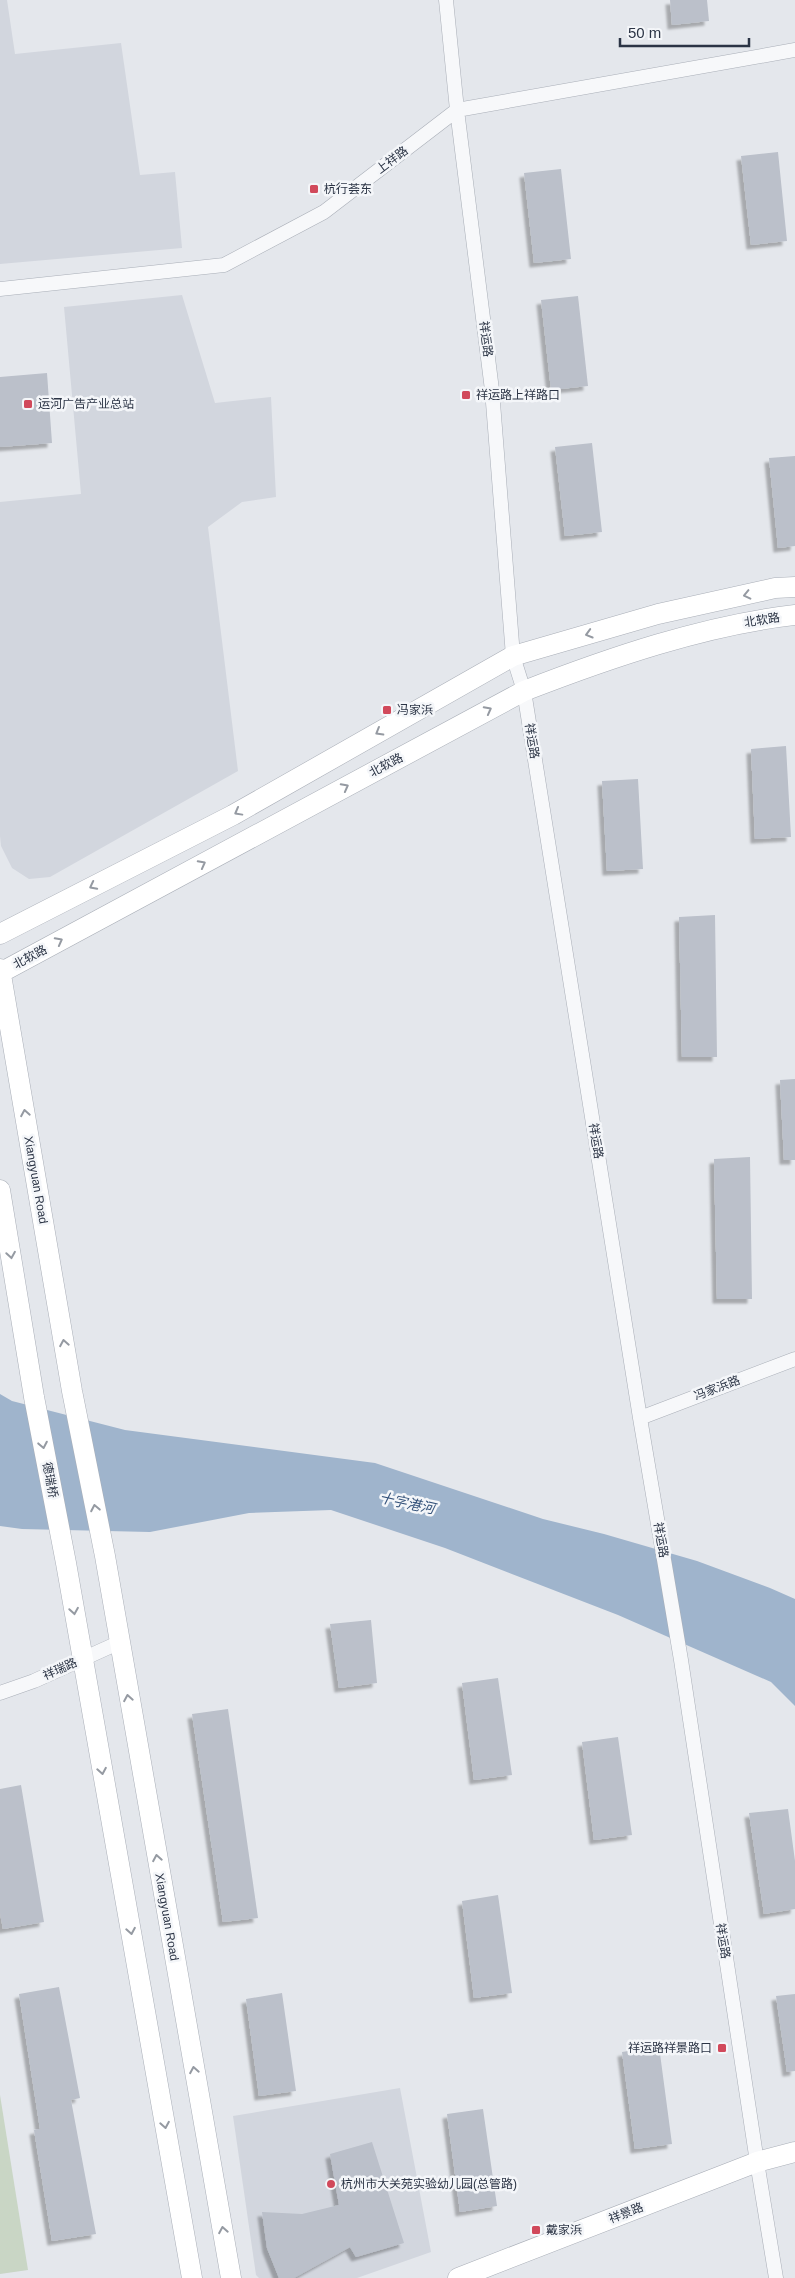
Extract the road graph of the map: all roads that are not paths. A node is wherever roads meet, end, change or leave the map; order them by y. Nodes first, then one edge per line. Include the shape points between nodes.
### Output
1 (446, 0) edge
2 (795, 50) edge
3 (457, 110) junction
4 (0, 289) edge
5 (795, 587) edge
6 (795, 615) edge
7 (513, 656) junction
8 (524, 691) junction
9 (0, 934) edge
10 (0, 971) edge
11 (0, 1190) edge
12 (795, 1359) edge
13 (640, 1418) junction
14 (118, 1643) junction
15 (82, 1659) junction
16 (0, 1693) edge
17 (795, 2152) edge
18 (757, 2162) junction
19 (192, 2278) edge
20 (231, 2278) edge
21 (458, 2278) edge
22 (776, 2278) edge

1 - 3 street, 祥运路
2 - 3 street, 上祥路
3 - 4 street, 上祥路 via 324,212 224,265
3 - 7 street, 祥运路 via 492,390
5 -> 7 main road via 775,588 658,614
6 - 8 main road, 北软路 via 752,620 599,662
7 - 8 street, 祥运路
7 -> 9 main road via 233,815
10 -> 8 main road, 北软路
8 - 13 street, 祥运路
14 -> 10 main road, Xiangyuan Road
11 -> 15 main road, 德瑞桥
12 - 13 street, 冯家浜路
13 - 18 street, 祥运路 via 681,1660
14 - 15 street, 祥瑞路
20 -> 14 main road, Xiangyuan Road
15 - 16 street, 祥瑞路
15 -> 19 main road
17 - 18 main road, 祥景路
18 - 21 main road, 祥景路
18 - 22 street, 祥运路

